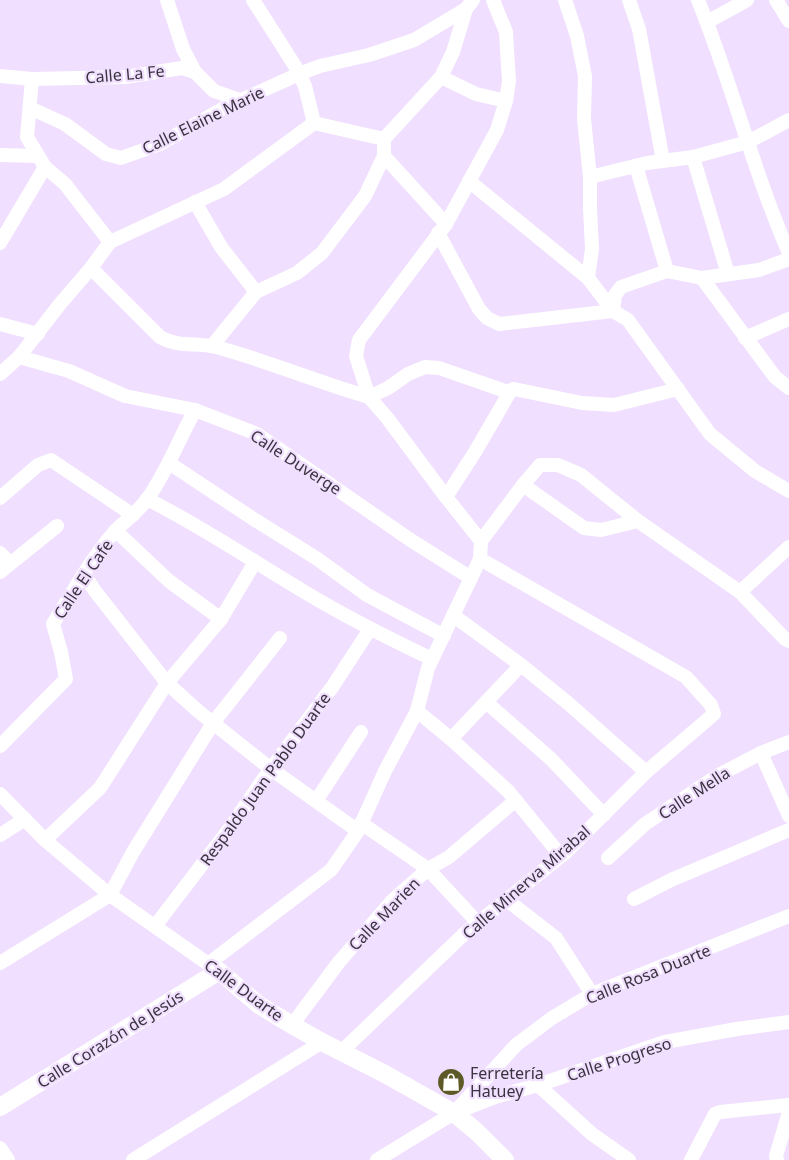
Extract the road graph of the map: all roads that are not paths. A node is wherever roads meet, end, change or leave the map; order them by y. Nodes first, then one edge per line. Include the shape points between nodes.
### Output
1 (167, 0) edge
2 (253, 0) edge
3 (493, 0) edge
4 (565, 0) edge
5 (629, 0) edge
6 (698, 0) edge
7 (747, 0) edge
8 (776, 0) edge
9 (466, 3) edge
10 (789, 21) edge
11 (707, 22) junction
12 (195, 72) junction
13 (299, 74) junction
14 (0, 76) edge
15 (441, 77) junction
16 (32, 79) junction
17 (240, 100) junction
18 (506, 101) junction
19 (30, 108) junction
20 (314, 123) junction
21 (788, 125) edge
22 (384, 139) junction
23 (748, 142) junction
24 (0, 154) edge
25 (384, 156) junction
26 (693, 156) junction
27 (664, 161) junction
28 (42, 162) junction
29 (636, 166) junction
30 (590, 177) junction
31 (469, 181) junction
32 (195, 202) junction
33 (442, 228) junction
34 (110, 242) junction
35 (0, 243) edge
36 (789, 253) edge
37 (789, 259) edge
38 (91, 268) junction
39 (667, 271) junction
40 (728, 274) junction
41 (588, 278) junction
42 (702, 278) junction
43 (256, 292) junction
44 (613, 310) junction
45 (789, 319) edge
46 (0, 324) edge
47 (38, 334) junction
48 (745, 338) junction
49 (212, 346) junction
50 (19, 357) junction
51 (0, 374) edge
52 (789, 388) edge
53 (678, 389) junction
54 (508, 392) junction
55 (369, 397) junction
56 (196, 410) junction
57 (169, 463) junction
58 (523, 484) junction
59 (789, 491) edge
60 (446, 497) junction
61 (0, 498) edge
62 (147, 499) junction
63 (134, 515) junction
64 (638, 521) junction
65 (57, 526) dead end
66 (116, 531) junction
67 (481, 541) junction
68 (788, 551) edge
69 (480, 559) junction
70 (255, 562) junction
71 (3, 563) edge
72 (84, 574) junction
73 (470, 578) junction
74 (740, 592) junction
75 (454, 616) junction
76 (221, 619) junction
77 (370, 629) junction
78 (444, 636) junction
79 (280, 638) dead end
80 (789, 641) edge
81 (432, 659) junction
82 (521, 665) junction
83 (167, 683) junction
84 (486, 702) junction
85 (417, 711) junction
86 (213, 723) junction
87 (361, 732) dead end
88 (452, 739) junction
89 (789, 742) edge
90 (0, 746) edge
91 (761, 752) junction
92 (271, 769) junction
93 (646, 772) junction
94 (0, 794) edge
95 (516, 800) junction
96 (316, 802) junction
97 (604, 815) junction
98 (789, 816) edge
99 (25, 819) junction
100 (359, 827) junction
101 (789, 830) edge
102 (0, 835) edge
103 (45, 840) junction
104 (561, 856) junction
105 (608, 858) dead end
106 (428, 869) junction
107 (110, 895) junction
108 (634, 899) dead end
109 (507, 900) junction
110 (789, 916) edge
111 (478, 923) junction
112 (155, 926) junction
113 (0, 963) edge
114 (213, 968) junction
115 (592, 994) junction
116 (789, 1022) edge
117 (292, 1025) junction
118 (322, 1042) junction
119 (341, 1052) junction
120 (538, 1086) junction
121 (789, 1105) edge
122 (0, 1107) edge
123 (789, 1112) edge
124 (454, 1113) junction
125 (0, 1148) edge
126 (8, 1160) edge
127 (132, 1160) edge
128 (377, 1160) edge
129 (505, 1160) edge
130 (629, 1160) edge
131 (691, 1160) edge
132 (777, 1160) edge

1 - 12 street via 183,49
2 - 13 street
3 - 18 street via 506,32 509,82
4 - 30 street via 585,76 584,119
5 - 27 street via 639,29
6 - 11 street
7 - 11 street
8 - 10 street
9 - 13 street, Calle Elaine Marie via 414,40
9 - 15 street via 453,52
11 - 23 street
12 - 16 street, Calle La Fe via 182,68 125,77
12 - 17 street via 214,91
13 - 17 street, Calle Elaine Marie
13 - 20 street
14 - 16 street, Calle La Fe
15 - 18 street via 476,94
15 - 22 street
16 - 19 street
17 - 19 street, Calle Elaine Marie via 160,144 121,158 106,154 65,124
18 - 31 street via 497,130
19 - 28 street via 27,136
20 - 22 street
20 - 32 street via 224,189
21 - 23 street
22 - 25 street
23 - 26 street
23 - 36 street via 770,209
24 - 28 street
25 - 33 street
25 - 43 street via 365,196 322,253 297,273
26 - 27 street
26 - 40 street
27 - 29 street
28 - 34 street via 65,184
28 - 35 street
29 - 30 street
29 - 39 street
30 - 41 street via 592,249
31 - 33 street
31 - 41 street
32 - 34 street
32 - 43 street via 221,247
33 - 44 street via 479,309 499,324
33 - 55 street via 359,340 356,356
34 - 38 street
37 - 40 street via 759,270
38 - 47 street
38 - 49 street via 160,337 171,343
39 - 42 street
39 - 44 street via 621,288 615,295
40 - 42 street
41 - 44 street
42 - 48 street
43 - 49 street
44 - 53 street via 628,320
45 - 48 street
46 - 47 street
47 - 50 street
48 - 52 street via 775,377
49 - 55 street
50 - 51 street
50 - 56 street, Calle Duverge via 69,371 124,396
53 - 54 street via 614,406 582,403 514,388
53 - 59 street via 710,434 755,471
54 - 55 street via 439,368 425,367
54 - 60 street
55 - 60 street
56 - 57 street, Calle El Cafe
56 - 73 street, Calle Duverge via 257,434
57 - 62 street, Calle El Cafe
57 - 78 street via 367,595
58 - 64 street via 584,528 601,530
58 - 64 street via 540,465 558,465 581,475
58 - 67 street
60 - 67 street
61 - 63 street via 38,465 51,460
62 - 63 street, Calle El Cafe
62 - 70 street
63 - 66 street, Calle El Cafe
64 - 74 street
65 - 71 street
66 - 72 street, Calle El Cafe
66 - 76 street via 169,581
67 - 69 street
68 - 74 street
69 - 73 street
69 - 93 street, Calle Minerva Mirabal via 686,677 711,705 714,714
70 - 76 street
70 - 77 street
72 - 83 street
72 - 90 street, Calle El Cafe via 53,624 66,679
73 - 75 street
74 - 80 street
75 - 78 street
75 - 82 street
76 - 83 street
77 - 81 street
77 - 92 street, Respaldo Juan Pablo Duarte via 333,686
78 - 81 street
79 - 86 street
81 - 85 street
82 - 84 street
82 - 93 street
83 - 86 street
83 - 103 street via 100,788
84 - 88 street
84 - 97 street via 551,759
85 - 88 street
85 - 100 street
86 - 92 street
86 - 107 street
87 - 96 street
88 - 95 street
89 - 91 street, Calle Mella
91 - 98 street
91 - 105 street, Calle Mella via 717,776 645,824
92 - 96 street
92 - 112 street, Respaldo Juan Pablo Duarte
93 - 97 street, Calle Minerva Mirabal
94 - 99 street, Calle Duarte
95 - 104 street
95 - 106 street, Calle Marien via 449,857
96 - 100 street
97 - 104 street, Calle Minerva Mirabal
99 - 102 street
99 - 103 street, Calle Duarte
100 - 106 street
100 - 114 street via 331,870
101 - 108 street via 670,880
103 - 107 street, Calle Duarte
104 - 109 street, Calle Minerva Mirabal
106 - 111 street
106 - 117 street, Calle Marien via 386,908 339,962
107 - 112 street, Calle Duarte
107 - 113 street
109 - 111 street, Calle Minerva Mirabal
109 - 115 street via 556,938
110 - 115 street, Calle Rosa Duarte
111 - 119 street, Calle Minerva Mirabal
112 - 114 street, Calle Duarte
114 - 117 street, Calle Duarte via 259,1005
114 - 122 street, Calle Corazón de Jesús
115 - 124 street, Calle Rosa Duarte via 516,1045
116 - 120 street, Calle Progreso via 666,1042
117 - 118 street, Calle Duarte
118 - 119 street, Calle Duarte
118 - 127 street
119 - 124 street, Calle Duarte
120 - 124 street, Calle Progreso via 495,1097
120 - 130 street via 592,1134
121 - 131 street via 715,1114
123 - 132 street
124 - 128 street, Calle Rosa Duarte
124 - 129 street, Calle Duarte
125 - 126 street

